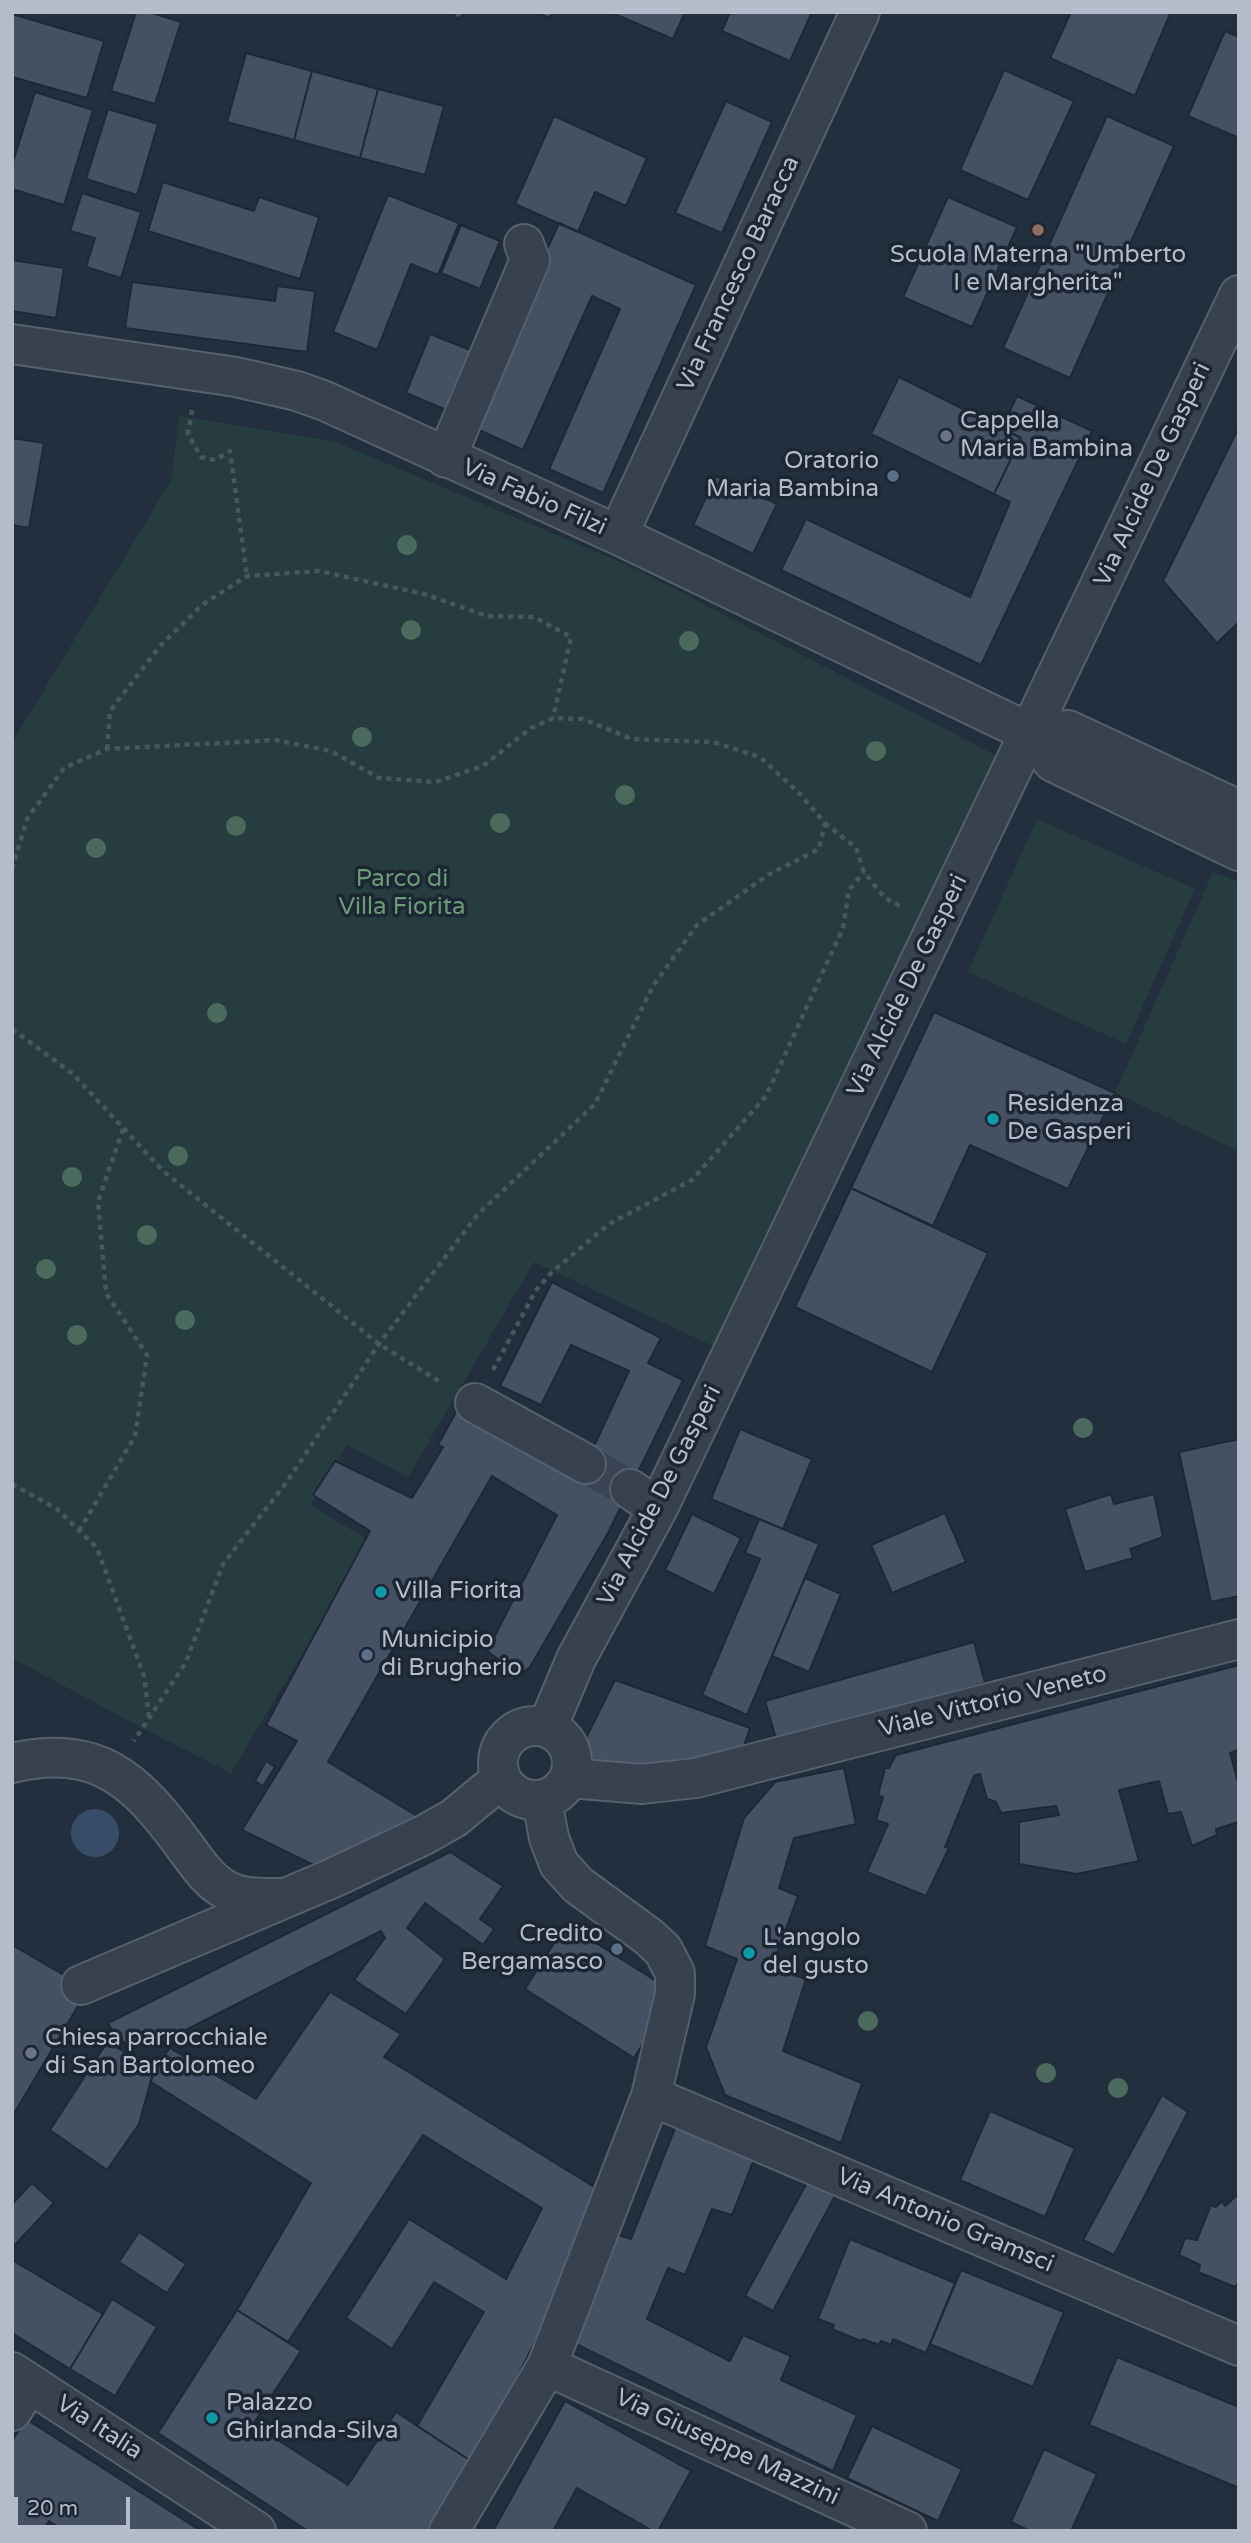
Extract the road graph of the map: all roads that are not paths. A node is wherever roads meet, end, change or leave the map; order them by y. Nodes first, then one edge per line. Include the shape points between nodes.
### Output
1 (860, 12) edge
2 (524, 244) dead end
3 (1239, 295) edge
4 (12, 344) edge
5 (446, 458) junction
6 (618, 536) junction
7 (1030, 733) junction
8 (1239, 810) edge
9 (1239, 851) edge
10 (475, 1403) road end
11 (586, 1464) tunnel mouth
12 (1239, 1639) edge
13 (547, 1728) junction
14 (12, 1763) edge
15 (747, 1765) junction
16 (501, 1779) junction
17 (556, 1789) junction
18 (720, 1795) dead end
19 (281, 1898) junction
20 (677, 1922) dead end
21 (670, 1961) junction
22 (81, 1985) dead end
23 (651, 2096) junction
24 (1239, 2346) edge
25 (547, 2366) junction
26 (18, 2389) edge
27 (256, 2531) edge
28 (449, 2531) edge
29 (907, 2531) edge

1 - 6 street, Via Francesco Baracca
2 - 5 street via 530,260
3 - 7 street, Via Alcide De Gasperi
4 - 5 street, Via Fabio Filzi via 269,384 306,394
5 - 6 street, Via Fabio Filzi
6 - 7 street, Via Fabio Filzi
7 - 8 street via 1068,730
7 - 9 street via 1053,762
7 - 13 street, Via Alcide De Gasperi via 937,928 644,1498
10 - 11 street
12 - 15 street, Viale Vittorio Veneto
13 - 16 street via 523,1728 503,1743 497,1767
13 - 17 street via 558,1733 571,1754
14 - 19 street via 71,1758 96,1764 141,1792 213,1881 241,1896
15 - 17 street, Viale Vittorio Veneto via 696,1778
15 - 18 street
16 - 17 street via 508,1789 529,1800
16 - 19 street via 454,1818 424,1835
17 - 21 street via 548,1838 559,1864 585,1891 649,1937
19 - 22 street
20 - 21 street
21 - 23 street via 675,1994
23 - 24 street, Via Antonio Gramsci
23 - 25 street
25 - 28 street
25 - 29 street, Via Giuseppe Mazzini
26 - 27 street, Via Italia

